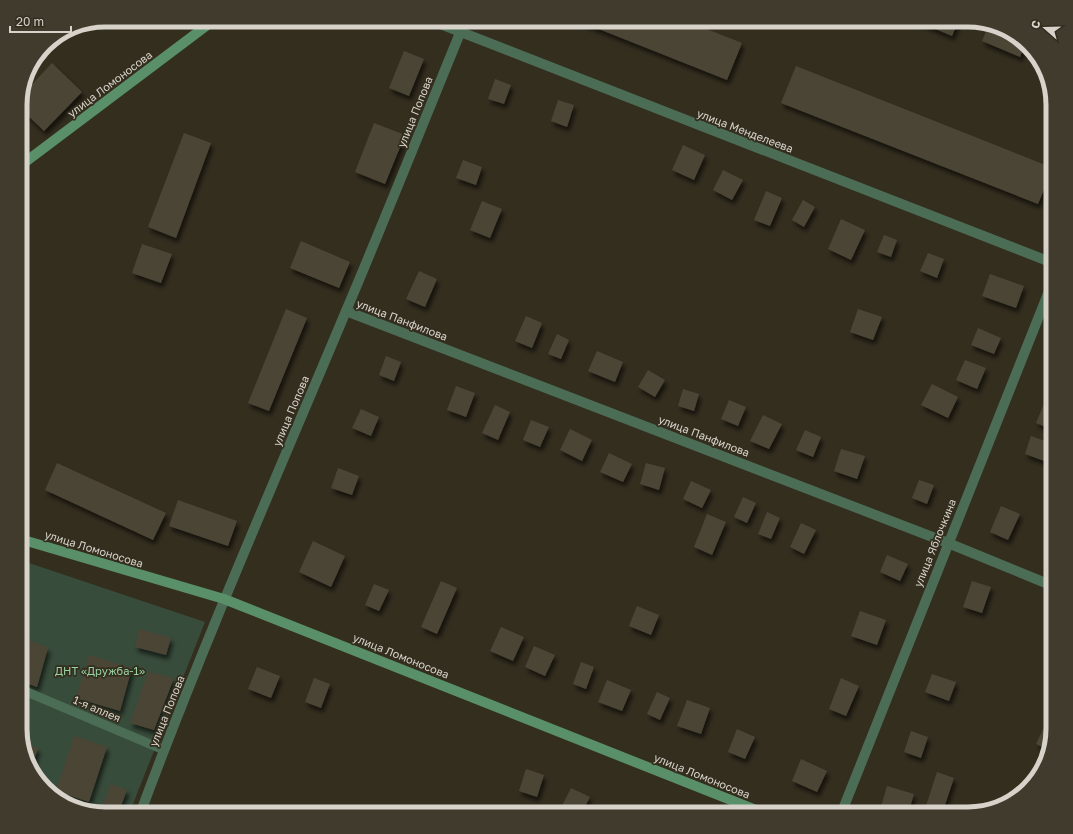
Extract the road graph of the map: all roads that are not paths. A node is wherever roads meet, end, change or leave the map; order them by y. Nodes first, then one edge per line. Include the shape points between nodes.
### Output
1 (205, 27) edge
2 (446, 27) edge
3 (456, 27) edge
4 (460, 33) junction
5 (27, 161) edge
6 (1046, 261) edge
7 (1046, 298) edge
8 (346, 311) junction
9 (27, 541) edge
10 (948, 543) junction
11 (1046, 583) edge
12 (224, 599) junction
13 (27, 693) edge
14 (164, 750) junction
15 (143, 807) edge
16 (748, 807) edge
17 (844, 807) edge

1 - 5 street, улица Ломоносова
2 - 4 street, улица Менделеева
3 - 4 street
4 - 6 street, улица Менделеева
4 - 8 street, улица Попова
7 - 10 street, улица Яблочкина
8 - 10 street, улица Панфилова
8 - 12 street, улица Попова
9 - 12 street, улица Ломоносова
10 - 11 street, улица Панфилова
10 - 17 street, улица Яблочкина
12 - 14 street, улица Попова
12 - 16 street, улица Ломоносова
13 - 14 lane, 1-я аллея
14 - 15 street, улица Попова

